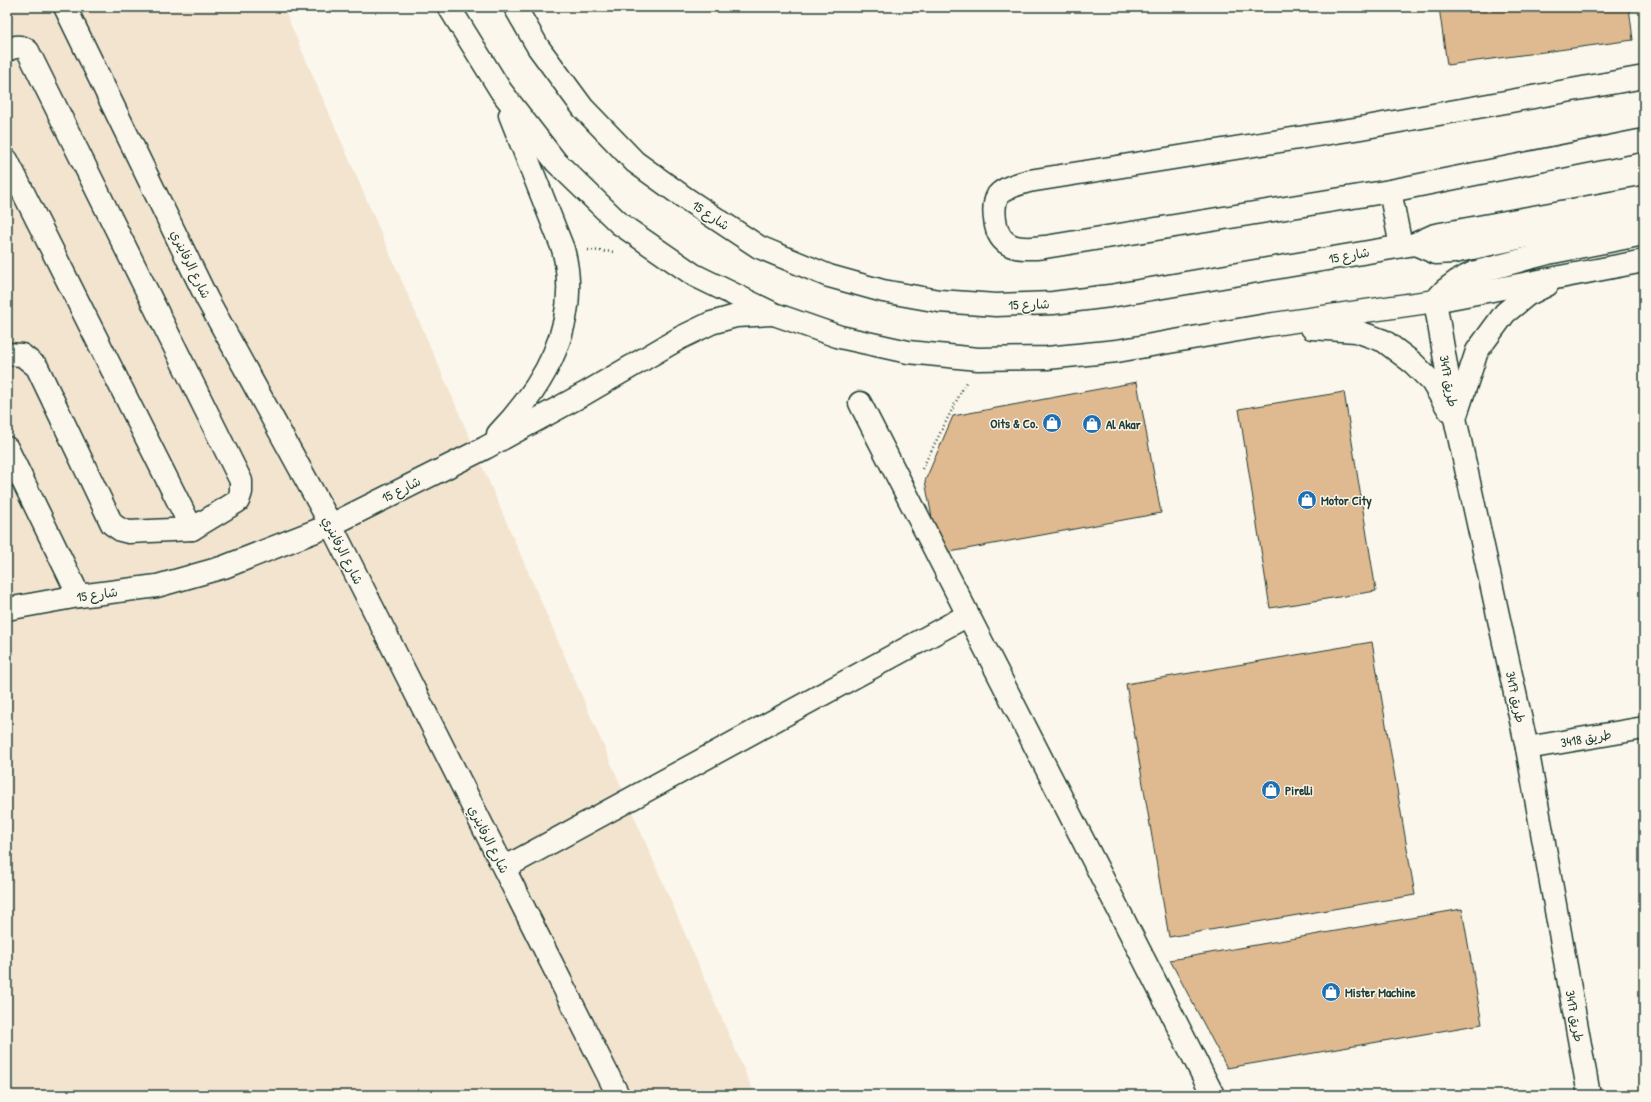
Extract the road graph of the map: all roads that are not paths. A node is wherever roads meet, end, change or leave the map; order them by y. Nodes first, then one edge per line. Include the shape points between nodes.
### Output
1 (65, 7) edge
2 (449, 7) edge
3 (515, 7) edge
4 (7, 50) edge
5 (1644, 77) edge
6 (501, 91) junction
7 (1644, 140) edge
8 (7, 160) edge
9 (1390, 191) junction
10 (1644, 197) edge
11 (1644, 216) edge
12 (1644, 234) edge
13 (1408, 245) junction
14 (1644, 260) edge
15 (1567, 275) junction
16 (1435, 301) junction
17 (774, 314) junction
18 (1267, 326) junction
19 (7, 354) edge
20 (860, 403) dead end
21 (1455, 418) junction
22 (7, 448) edge
23 (484, 448) junction
24 (331, 525) junction
25 (192, 529) junction
26 (78, 596) junction
27 (7, 609) edge
28 (968, 615) junction
29 (1644, 728) edge
30 (1527, 748) junction
31 (504, 868) junction
32 (618, 1095) edge
33 (1213, 1095) edge
34 (1589, 1095) edge

1 - 24 street, شارع الرفاينري via 207,299
2 - 6 street, شارع 15
3 - 13 street, شارع 15 via 538,47 583,108 635,162 759,246 829,276 876,289 939,301 996,305 1053,303 1110,296
4 - 25 street via 16,46 28,51 241,482 238,501
5 - 9 street via 1361,128 1029,181 1013,186 998,195 994,210 995,227 1002,241 1012,247 1028,249
6 - 17 street, شارع 15 via 556,162 620,224 694,275
6 - 23 street via 563,249 569,287 567,312 551,361 516,415
7 - 9 street
8 - 25 street
9 - 13 street
10 - 13 street, شارع 15 via 1434,235
11 - 13 street via 1454,252 1436,253
12 - 16 street via 1548,253 1473,273 1457,281
14 - 15 street, شارع 15
15 - 16 street, شارع 15
15 - 21 street via 1527,295 1505,313 1477,351
16 - 18 street, شارع 15
16 - 21 street, طريق 3417
17 - 18 street, شارع 15 via 840,337 908,352 978,359 1047,358 1117,351
17 - 23 street, شارع 15 via 736,316 711,323
18 - 21 street via 1356,331 1384,341 1413,363 1432,382
19 - 25 street via 22,355 37,367 112,524 129,532
20 - 28 street
21 - 30 street, طريق 3417
22 - 26 street
23 - 24 street, شارع 15
24 - 26 street, شارع 15 via 224,567 157,586
24 - 31 street, شارع الرفاينري
26 - 27 street, شارع 15
28 - 31 street
28 - 33 street
29 - 30 street, طريق 3418
30 - 34 street, طريق 3417
31 - 32 street, شارع الرفاينري

